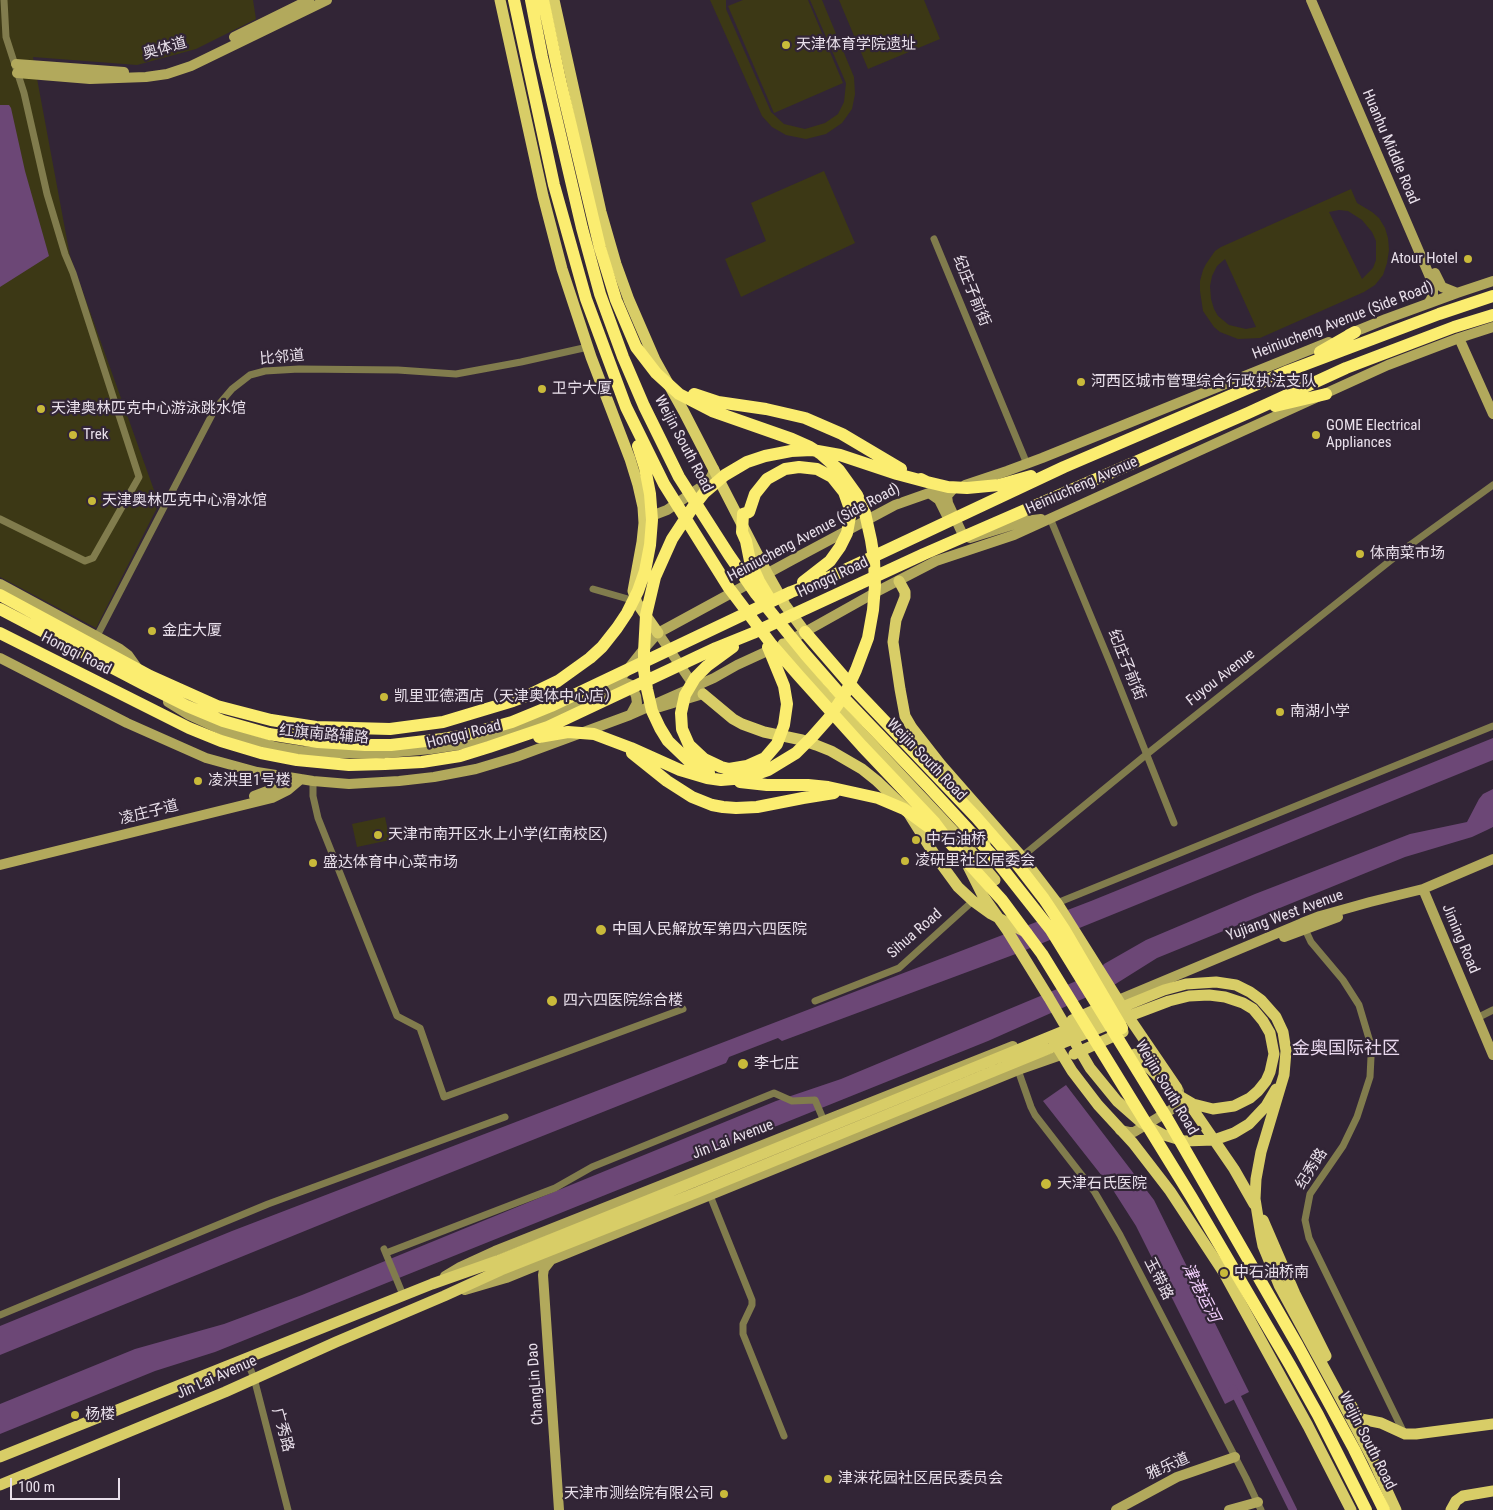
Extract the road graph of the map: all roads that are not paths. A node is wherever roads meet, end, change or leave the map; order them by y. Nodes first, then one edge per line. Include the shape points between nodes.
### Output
1 (4, 0) edge
2 (309, 0) edge
3 (327, 0) edge
4 (500, 0) edge
5 (514, 0) edge
6 (531, 0) edge
7 (543, 0) edge
8 (554, 0) edge
9 (1311, 0) edge
10 (1316, 0) edge
11 (17, 68) junction
12 (934, 239) dead end
13 (1493, 282) edge
14 (1457, 293) junction
15 (1493, 296) edge
16 (1427, 304) junction
17 (1493, 315) edge
18 (1493, 327) edge
19 (1355, 332) junction
20 (1459, 338) junction
21 (588, 347) junction
22 (1288, 370) junction
23 (661, 378) junction
24 (1326, 394) junction
25 (1248, 413) junction
26 (1493, 414) edge
27 (630, 417) junction
28 (1027, 464) junction
29 (1064, 467) junction
30 (714, 469) junction
31 (1493, 485) edge
32 (928, 487) junction
33 (954, 488) junction
34 (643, 507) junction
35 (1050, 518) junction
36 (0, 519) edge
37 (916, 537) joint
38 (924, 554) joint
39 (946, 558) junction
40 (767, 574) junction
41 (899, 581) junction
42 (0, 584) edge
43 (593, 589) dead end
44 (791, 592) junction
45 (630, 593) junction
46 (0, 595) edge
47 (0, 609) edge
48 (755, 629) junction
49 (805, 632) junction
50 (0, 633) edge
51 (658, 633) junction
52 (97, 636) junction
53 (786, 640) junction
54 (0, 658) edge
55 (616, 684) junction
56 (699, 690) junction
57 (217, 706) junction
58 (630, 715) junction
59 (1493, 726) edge
60 (508, 733) junction
61 (294, 739) junction
62 (618, 743) junction
63 (489, 747) junction
64 (1147, 754) junction
65 (516, 757) junction
66 (296, 778) junction
67 (313, 781) junction
68 (855, 793) junction
69 (1174, 823) dead end
70 (955, 841) junction
71 (1022, 857) junction
72 (0, 858) edge
73 (1493, 859) edge
74 (966, 861) junction
75 (1493, 863) edge
76 (0, 865) edge
77 (995, 880) junction
78 (1426, 890) junction
79 (973, 901) junction
80 (1057, 903) junction
81 (1303, 926) junction
82 (1118, 1000) junction
83 (815, 1001) dead end
84 (683, 1009) dead end
85 (1082, 1010) junction
86 (1493, 1010) edge
87 (1479, 1017) junction
88 (1132, 1022) junction
89 (1049, 1032) junction
90 (1493, 1044) edge
91 (1135, 1054) junction
92 (1061, 1055) junction
93 (1493, 1055) edge
94 (1285, 1062) junction
95 (1018, 1070) junction
96 (1179, 1091) junction
97 (1193, 1110) junction
98 (1171, 1114) junction
99 (505, 1116) dead end
100 (823, 1119) junction
101 (1134, 1138) junction
102 (699, 1170) junction
103 (710, 1195) junction
104 (552, 1259) junction
105 (499, 1265) junction
106 (519, 1272) junction
107 (432, 1284) junction
108 (403, 1295) junction
109 (444, 1296) junction
110 (0, 1315) edge
111 (246, 1358) junction
112 (254, 1378) junction
113 (1493, 1424) edge
114 (1404, 1434) junction
115 (784, 1436) dead end
116 (0, 1457) edge
117 (1235, 1457) junction
118 (0, 1484) edge
119 (1493, 1491) edge
120 (1260, 1506) edge
121 (288, 1510) edge
122 (554, 1510) edge
123 (559, 1510) edge
124 (1116, 1510) edge
125 (1229, 1510) edge
126 (1351, 1510) edge
127 (1366, 1510) edge
128 (1384, 1510) edge
129 (1396, 1510) edge
130 (1451, 1510) edge

1 - 11 street via 6,37
2 - 11 main road, 奥体道 via 190,59 161,68 120,72
3 - 11 main road via 191,66 167,74 90,79
4 - 21 main road via 543,196
5 - 27 highway, Weijin South Road via 554,185 586,299
6 - 53 highway, Weijin South Road via 584,237 600,294 627,365 679,477
7 - 23 highway via 579,163 616,300 636,347
8 - 30 main road via 594,185 616,264 655,360
9 - 16 main road, Huanhu Middle Road via 1433,284 1433,295
10 - 14 main road, Huanhu Middle Road via 1439,283
11 - 36 street via 47,194 139,477 94,558 85,561
12 - 28 street, 纪庄子前街
13 - 14 main road, Heiniucheng Avenue (Side Road)
14 - 16 main road, Heiniucheng Avenue (Side Road)
15 - 22 highway, Heiniucheng Avenue
16 - 19 main road, Heiniucheng Avenue (Side Road)
17 - 25 highway, Heiniucheng Avenue via 1346,368
18 - 20 main road
19 - 22 highway
19 - 28 main road, Heiniucheng Avenue (Side Road)
20 - 24 main road, Heiniucheng Avenue via 1388,365
20 - 26 main road
21 - 34 main road via 630,459
21 - 52 street, 比邻道 via 462,374 299,369 250,375 215,409
22 - 29 highway, Heiniucheng Avenue
23 - 32 highway via 708,399 805,418 842,434
23 - 62 highway via 700,406 810,447 839,470 858,495 867,520 874,559 875,600 868,638 842,698 812,737 777,766 746,778 707,778 666,765
24 - 25 highway
24 - 35 main road, Heiniucheng Avenue
25 - 38 highway, Heiniucheng Avenue
27 - 48 highway, Weijin South Road via 691,528
27 - 57 highway via 645,468 651,505 651,539 645,571 635,598 617,628 602,647 569,674 529,695 479,712 444,722 390,729 294,725
28 - 33 main road, Heiniucheng Avenue (Side Road)
29 - 32 highway via 987,487
29 - 37 highway, Heiniucheng Avenue
30 - 34 main road via 701,487 667,510 654,515 648,514
30 - 40 main road
31 - 64 street, Fuyou Avenue via 1410,545
32 - 33 main road, Heiniucheng Avenue (Side Road)
32 - 39 main road via 943,506 960,544
32 - 40 main road, Heiniucheng Avenue (Side Road)
32 - 68 highway via 850,457 812,450 778,453 747,462 725,475 693,507 665,553 650,596 645,630 645,680 656,719 677,751 704,772 724,779 767,785 818,786
33 - 35 main road via 947,496 948,504 962,533 970,538 1025,521
34 - 45 main road via 642,542
35 - 39 main road, Heiniucheng Avenue via 1014,535
35 - 64 street, 纪庄子前街
37 - 44 highway, Hongqi Road
38 - 48 highway, Hongqi Road
39 - 41 main road, Heiniucheng Avenue
40 - 49 main road
40 - 51 main road, Heiniucheng Avenue (Side Road)
41 - 49 main road, Heiniucheng Avenue
41 - 71 main road via 905,597 896,620 893,642 905,716 941,765
42 - 52 main road, 红旗南路辅路
43 - 45 street
44 - 53 highway via 830,561 847,533 850,517 847,498 837,482 823,472 806,467 786,469 767,479 742,519 742,532 754,571
44 - 61 highway, Hongqi Road via 512,722 466,735 417,742 365,746
45 - 51 main road
46 - 57 highway via 150,676
47 - 61 highway, Hongqi Road via 187,706 231,723
48 - 48 highway via 784,686 787,704 784,725 777,744 765,758 742,768 721,767 704,759 689,745 682,729 682,703 700,672
48 - 63 highway, Hongqi Road via 548,727
48 - 70 highway, Weijin South Road
49 - 53 main road, Heiniucheng Avenue
49 - 91 highway via 1017,864 1064,928
50 - 63 highway, Hongqi Road via 189,728 261,752 349,765 422,762
51 - 55 main road, 红旗南路辅路
51 - 56 main road
52 - 60 main road, 红旗南路辅路 via 128,655 146,680 176,708 226,732 276,747 333,754 376,754 453,746
53 - 56 main road, Heiniucheng Avenue via 723,672
53 - 70 main road via 826,695
53 - 98 highway, Weijin South Road via 928,786 1030,902
54 - 66 main road via 127,724 206,758 257,772
55 - 58 main road via 631,685 636,696 637,703
55 - 60 main road, 红旗南路辅路
56 - 58 main road, Heiniucheng Avenue via 657,708 644,708
56 - 79 main road via 742,724 816,745 862,769 906,809 948,876
57 - 61 highway
58 - 65 main road
59 - 80 street
60 - 65 main road
62 - 63 highway via 594,734 568,732
62 - 68 highway via 680,790 718,806 757,807 814,796
64 - 69 street, 纪庄子前街
64 - 71 street, Fuyou Avenue
65 - 67 main road via 434,777 349,784
66 - 67 main road
66 - 72 main road, 凌庄子道 via 261,794
66 - 76 main road, 凌庄子道 via 288,790 272,798
67 - 84 street via 318,818 397,1016 420,1028 444,1097
68 - 70 highway via 897,805
70 - 71 main road via 994,846
70 - 74 highway, Weijin South Road
70 - 77 main road
71 - 77 street, Fuyou Avenue
71 - 80 main road
73 - 78 main road, Yujiang West Avenue
74 - 94 main road via 975,882 1090,1068 1117,1101 1149,1128 1168,1137 1188,1141 1214,1140 1234,1133 1249,1124 1266,1106 1277,1087
74 - 127 highway, Weijin South Road via 1002,900 1054,973 1290,1365
75 - 78 main road, Yujiang West Avenue
77 - 79 street, Fuyou Avenue
78 - 81 main road, Yujiang West Avenue via 1320,916
78 - 87 main road, Jiming Road
79 - 83 street, Sihua Road via 899,968
79 - 85 main road via 1039,941
80 - 82 main road
81 - 82 main road, Yujiang West Avenue
81 - 114 street, 纪秀路 via 1311,942 1343,980 1359,1006 1371,1057 1370,1077 1358,1117 1343,1146 1310,1194 1305,1220 1309,1238
82 - 85 main road
82 - 88 main road
85 - 89 main road
86 - 87 street
87 - 90 main road, Jiming Road
87 - 93 main road, Jiming Road
88 - 92 main road via 1118,1034 1077,1053
88 - 96 main road
89 - 92 main road
89 - 100 main road, Jin Lai Avenue
91 - 98 highway
91 - 105 main road via 1176,1094 1193,1104 1213,1109 1234,1106 1258,1091 1270,1072 1274,1054 1267,1027 1249,1006 1218,996 1180,998 706,1189
92 - 95 main road, Jin Lai Avenue
92 - 101 main road via 1098,1105 1120,1130
94 - 105 main road via 1285,1042 1280,1024 1256,996 1223,982 1175,986
94 - 129 main road via 1283,1083 1266,1134 1256,1180 1255,1199 1261,1236 1279,1285 1336,1388
95 - 103 main road, Jin Lai Avenue
95 - 117 street, 玉带路 via 1035,1115 1094,1191 1120,1234
96 - 97 main road
96 - 98 main road via 1178,1102
97 - 98 main road via 1179,1107
97 - 114 main road via 1234,1169 1263,1220 1354,1412 1361,1419 1381,1423
98 - 101 main road
98 - 128 highway, Weijin South Road
99 - 110 street via 268,1204
100 - 102 main road, Jin Lai Avenue
100 - 108 street via 815,1100 792,1101 774,1093 592,1167 555,1188 385,1253
101 - 126 main road via 1224,1273
102 - 103 street
102 - 107 main road, Jin Lai Avenue via 496,1251
103 - 104 main road, Jin Lai Avenue
103 - 115 street via 752,1300 742,1334
104 - 106 main road, Jin Lai Avenue
104 - 123 main road, ChangLin Dao via 543,1274
105 - 107 main road, Jin Lai Avenue
105 - 109 main road, Jin Lai Avenue
106 - 109 main road, Jin Lai Avenue
106 - 122 main road, ChangLin Dao via 533,1274 538,1279
107 - 108 main road, Jin Lai Avenue
108 - 111 main road, Jin Lai Avenue
109 - 112 main road, Jin Lai Avenue
111 - 112 street, 广秀路
111 - 116 main road, Jin Lai Avenue
112 - 118 main road, Jin Lai Avenue
112 - 121 street, 广秀路
113 - 114 main road
117 - 120 street, 玉带路
117 - 124 main road, 雅乐道 via 1177,1477
119 - 130 main road via 1463,1496
120 - 125 main road

